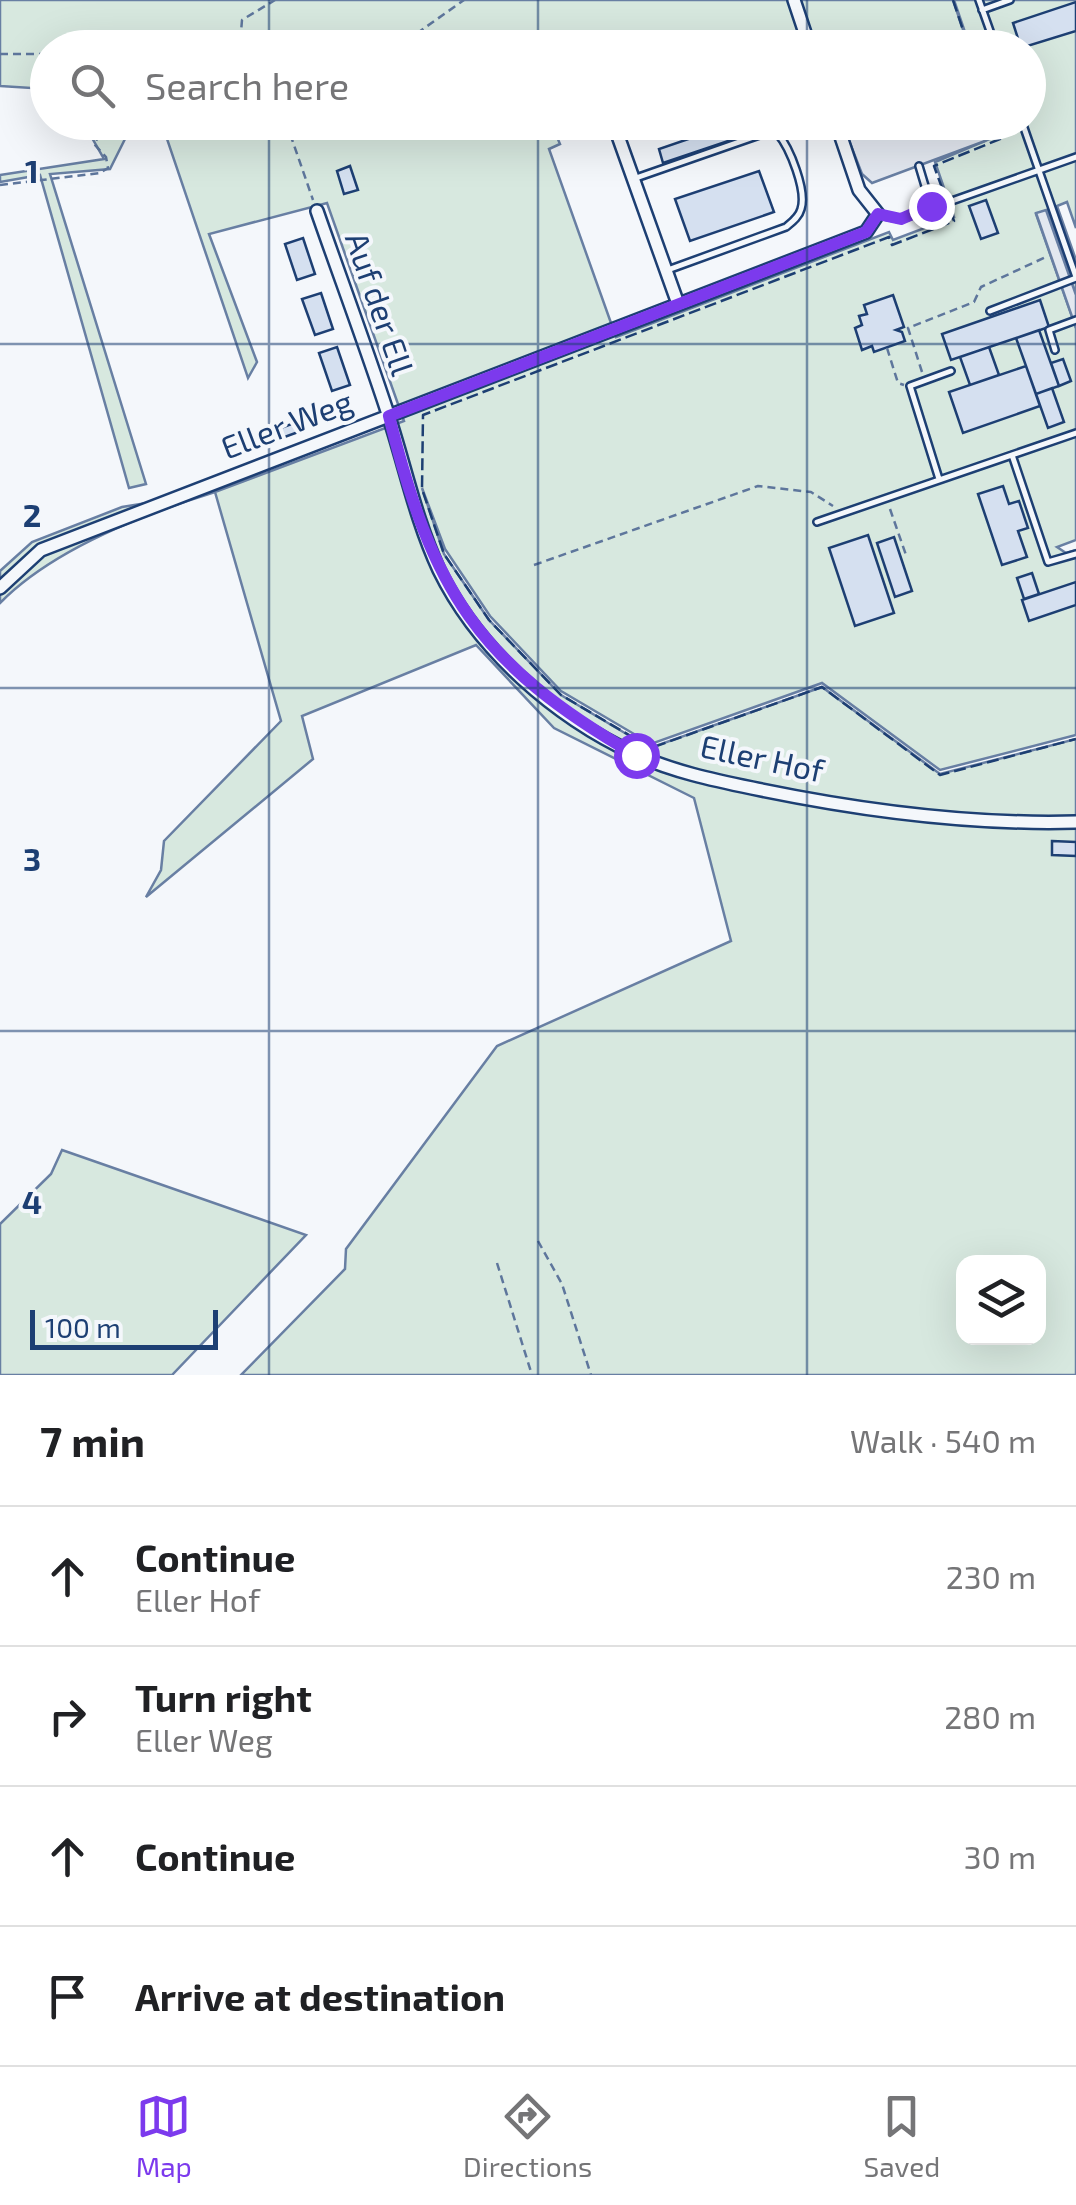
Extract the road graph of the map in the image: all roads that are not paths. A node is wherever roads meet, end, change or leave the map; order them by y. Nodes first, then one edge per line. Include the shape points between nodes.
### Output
1 (794, 0) edge
2 (979, 0) edge
3 (1010, 0) edge
4 (982, 10) junction
5 (804, 30) edge
6 (989, 30) edge
7 (619, 140) edge
8 (745, 140) edge
9 (784, 140) edge
10 (842, 140) edge
11 (1028, 140) edge
12 (1076, 157) edge
13 (919, 166) dead end
14 (1038, 170) junction
15 (633, 180) junction
16 (931, 206) junction
17 (317, 210) road end
18 (878, 214) junction
19 (665, 270) junction
20 (1076, 278) edge
21 (676, 302) junction
22 (990, 310) dead end
23 (1076, 320) edge
24 (1056, 350) dead end
25 (951, 371) dead end
26 (389, 416) junction
27 (1076, 433) edge
28 (1012, 455) junction
29 (939, 480) junction
30 (817, 522) dead end
31 (1076, 554) edge
32 (0, 588) edge
33 (1076, 822) edge

1 - 5 street
2 - 4 lane
3 - 4 lane
4 - 6 lane
7 - 15 street
8 - 15 lane
9 - 19 lane via 803,199 800,214 786,228
10 - 18 street via 859,190
11 - 14 lane
12 - 14 lane
13 - 16 lane
14 - 16 lane
14 - 20 lane
15 - 19 street
16 - 18 lane via 901,219
17 - 26 street, Auf der Ell
18 - 21 street, Eller Weg via 866,232
19 - 21 street
20 - 22 lane
21 - 26 street, Eller Weg
23 - 24 lane via 1049,330
25 - 29 lane via 910,386
26 - 32 street, Eller Weg via 41,550
26 - 33 street, Eller Hof via 410,499 440,573 476,628 523,680 577,721 636,755 785,795 873,810
27 - 28 lane
28 - 29 lane
28 - 31 lane via 1048,562
29 - 30 lane

